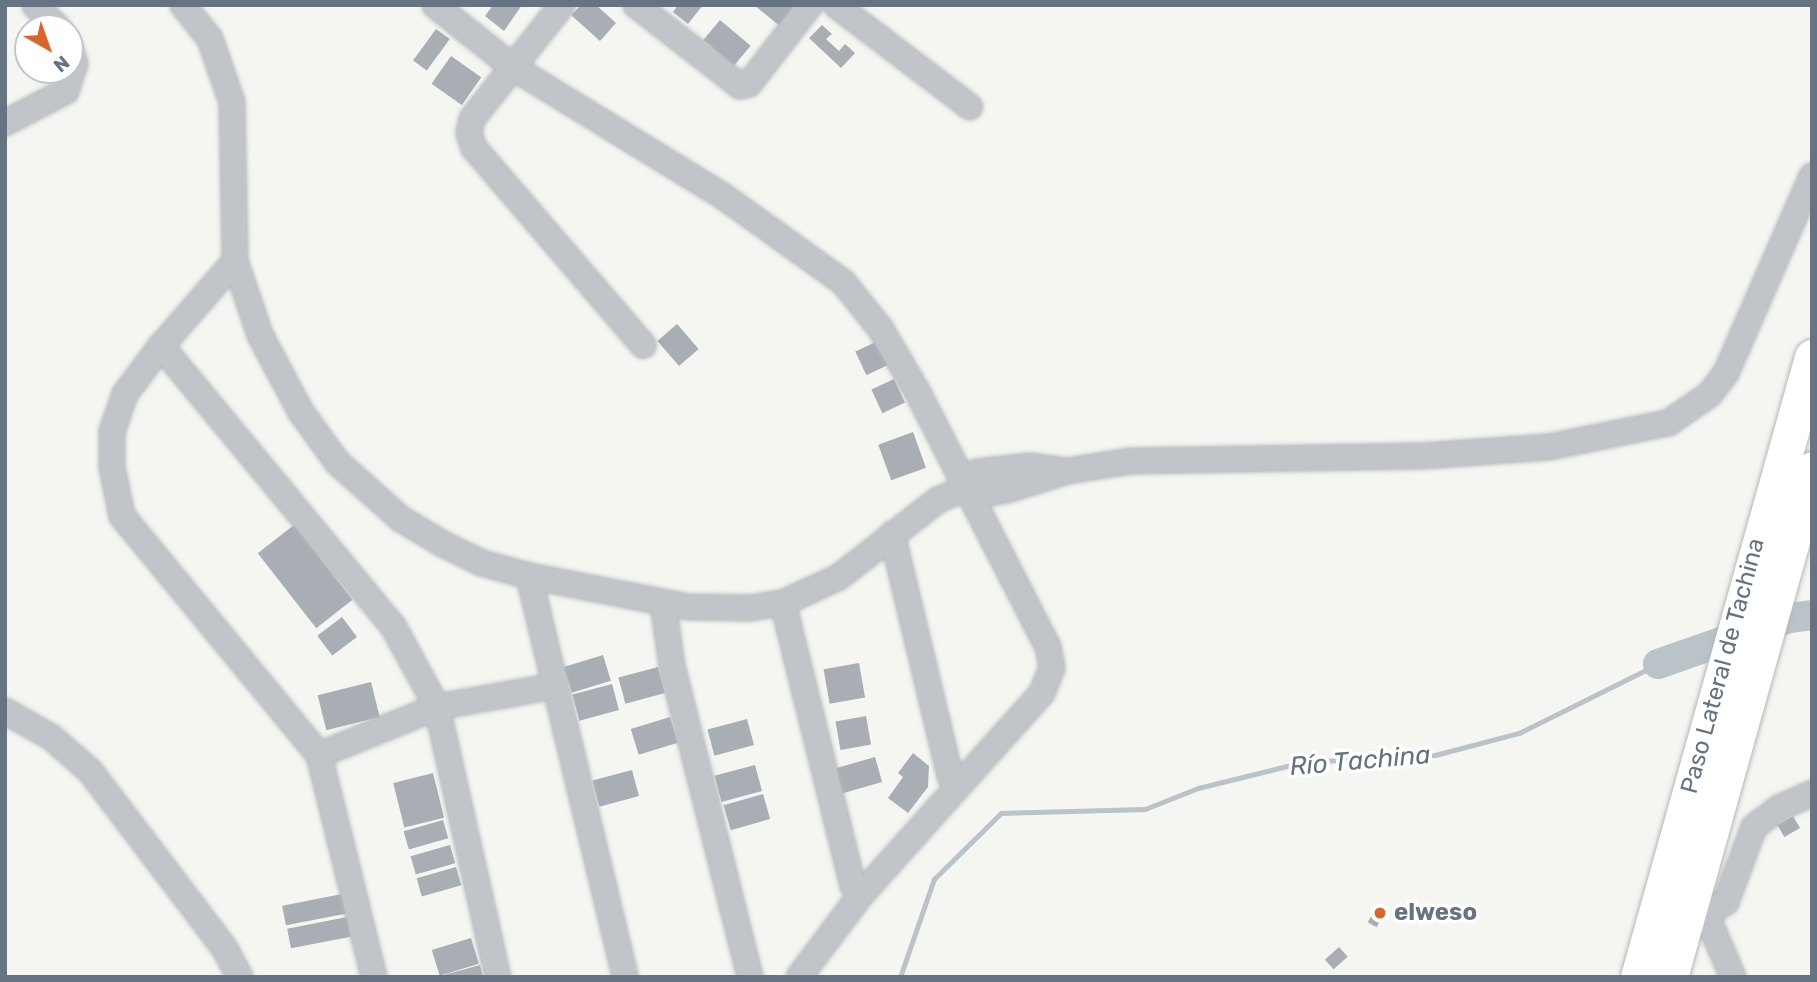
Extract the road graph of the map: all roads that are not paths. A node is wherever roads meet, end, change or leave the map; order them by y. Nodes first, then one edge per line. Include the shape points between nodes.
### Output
1 (183, 5) edge
2 (435, 5) edge
3 (562, 5) edge
4 (636, 5) edge
5 (810, 5) edge
6 (836, 5) edge
7 (514, 68) junction
8 (68, 84) edge
9 (970, 107) dead end
10 (5, 123) edge
11 (1812, 176) edge
12 (234, 261) junction
13 (643, 345) dead end
14 (161, 346) junction
15 (1812, 357) edge
16 (1812, 469) edge
17 (966, 488) junction
18 (892, 534) junction
19 (529, 576) junction
20 (663, 603) junction
21 (783, 603) junction
22 (555, 686) junction
23 (437, 707) junction
24 (5, 711) edge
25 (319, 755) junction
26 (958, 786) junction
27 (1812, 793) edge
28 (1690, 843) junction
29 (860, 896) junction
30 (1700, 901) junction
31 (240, 977) edge
32 (374, 977) edge
33 (498, 977) edge
34 (625, 977) edge
35 (750, 977) edge
36 (799, 977) edge
37 (1638, 977) edge
38 (1670, 977) edge
39 (1733, 977) edge

1 - 12 street via 210,38 232,102
2 - 7 street
3 - 7 street
4 - 5 street via 740,86 748,84
6 - 9 street
7 - 13 street via 472,119 469,133 474,148
7 - 17 street via 720,194 843,282 887,339
8 - 10 street via 66,91
11 - 17 street via 1726,373 1689,413 1668,423 1549,447 1422,456 1131,461 1067,471 1030,466 977,472
12 - 14 street
12 - 19 street via 246,301 278,371 337,461 393,512 443,544 482,563
14 - 23 street via 393,626
14 - 25 street via 125,394 112,431 112,467 122,516
15 - 28 highway, Paso Lateral de Tachina via 1695,768
16 - 28 highway, Paso Lateral de Tachina via 1729,757
17 - 18 street via 938,500
17 - 26 street via 1048,647 1052,668 1042,693
18 - 21 street via 839,577
18 - 26 street via 950,776
19 - 20 street
19 - 22 street
20 - 21 street via 720,609
20 - 35 street via 672,666
21 - 29 street via 853,885
22 - 23 street
22 - 34 street
23 - 25 street
23 - 33 street
24 - 31 street via 51,737 90,771 225,949
25 - 32 street
26 - 29 street
27 - 30 street via 1741,855 1726,902
28 - 30 highway, Paso Lateral de Tachina
28 - 37 highway, Paso Lateral de Tachina
29 - 36 street
30 - 38 highway, Paso Lateral de Tachina
30 - 39 street

